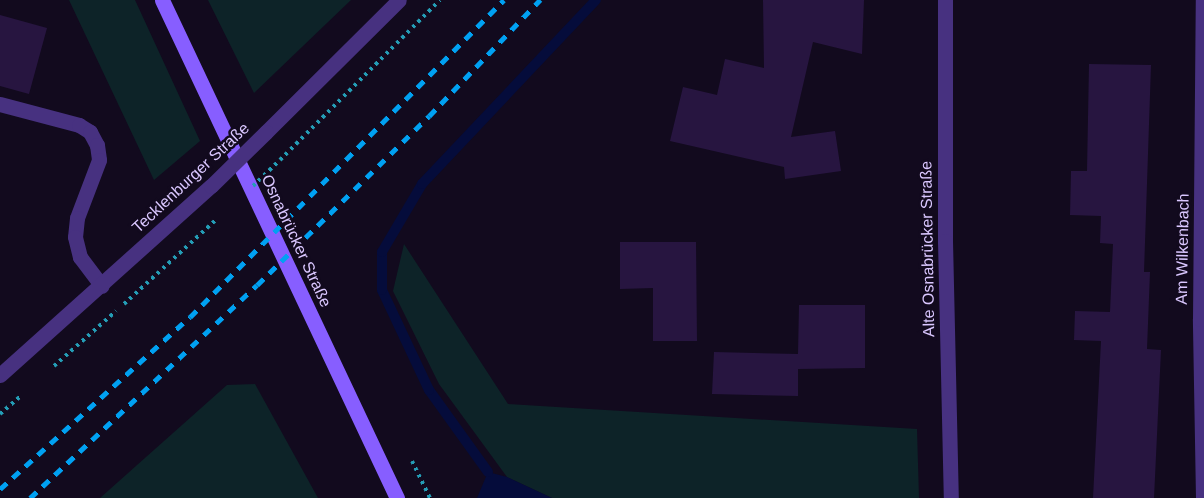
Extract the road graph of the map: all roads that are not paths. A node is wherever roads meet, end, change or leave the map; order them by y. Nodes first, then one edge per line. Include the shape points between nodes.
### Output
1 (162, 0) edge
2 (399, 0) edge
3 (945, 0) edge
4 (1203, 0) edge
5 (0, 104) edge
6 (102, 286) junction
7 (0, 375) edge
8 (397, 498) edge
9 (951, 498) edge
10 (1203, 498) edge

1 - 8 main road, Osnabrücker Straße
2 - 6 street, Tecklenburger Straße, bridge via 211,186
3 - 9 street, Alte Osnabrücker Straße
4 - 10 street, Am Wilkenbach
5 - 6 street via 79,125 90,132 99,160 77,218 75,237 80,257
6 - 7 street, Tecklenburger Straße

